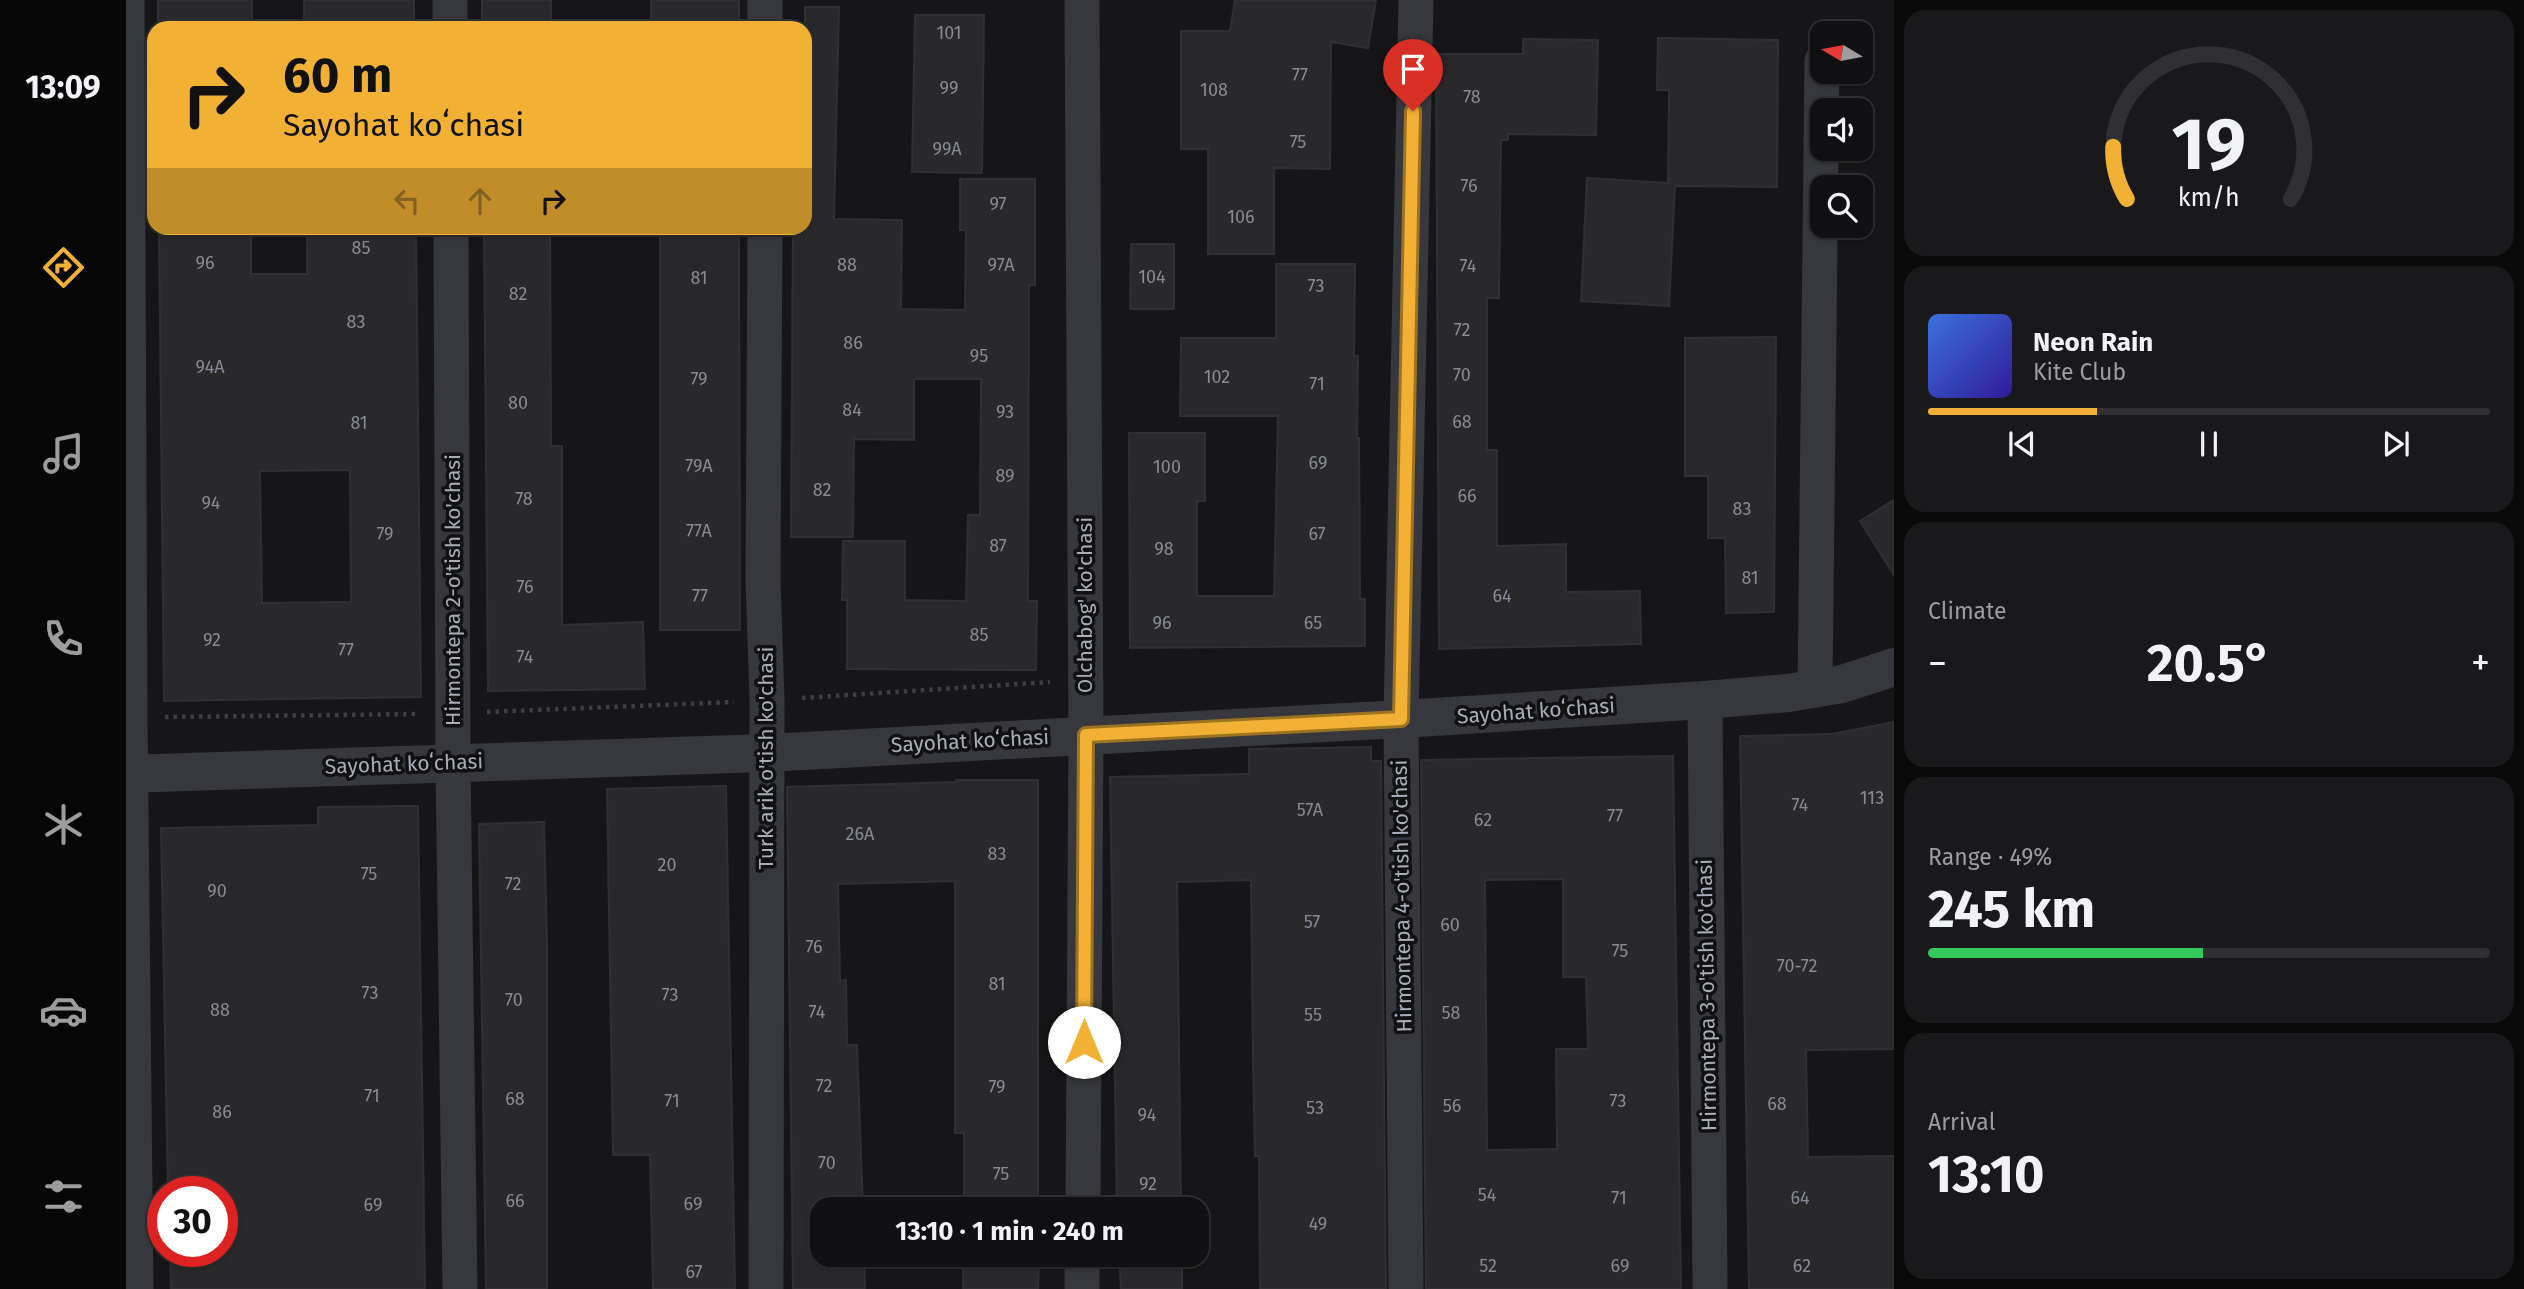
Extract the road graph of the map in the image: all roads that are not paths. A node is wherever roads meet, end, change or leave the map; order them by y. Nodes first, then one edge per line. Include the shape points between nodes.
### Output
1 (127, 0) edge
2 (450, 0) edge
3 (765, 0) edge
4 (1082, 0) edge
5 (1416, 0) edge
6 (450, 21) edge
7 (765, 21) edge
8 (1822, 84) edge
9 (451, 235) edge
10 (765, 235) edge
11 (127, 406) edge
12 (1894, 667) edge
13 (1815, 690) junction
14 (1705, 701) junction
15 (1401, 719) junction
16 (1086, 735) junction
17 (767, 753) junction
18 (453, 762) junction
19 (128, 774) edge
20 (1083, 1197) edge
21 (1082, 1267) edge
22 (136, 1289) edge
23 (460, 1289) edge
24 (766, 1289) edge
25 (1082, 1289) edge
26 (1406, 1289) edge
27 (1710, 1289) edge

1 - 11 street
2 - 6 street
3 - 7 street
4 - 16 street, Olchabog' ko'chasi
5 - 15 street, Hirmontepa 4-o'tish ko'chasi
8 - 13 street
9 - 18 street, Hirmontepa 2-o'tish ko'chasi
10 - 17 street, Turk arik o'tish ko'chasi
11 - 19 street
12 - 13 street, Sayohat koʻchasi
13 - 14 street, Sayohat koʻchasi
14 - 15 street, Sayohat koʻchasi
14 - 27 street, Hirmontepa 3-o'tish ko'chasi
15 - 16 street, Sayohat koʻchasi
15 - 26 street, Hirmontepa 4-o'tish ko'chasi
16 - 17 street, Sayohat koʻchasi
16 - 20 street, Olchabog' ko'chasi
17 - 18 street, Sayohat koʻchasi
17 - 24 street, Turk arik o'tish ko'chasi
18 - 19 street, Sayohat koʻchasi
18 - 23 street, Hirmontepa 2-o'tish ko'chasi
19 - 22 street
21 - 25 street

